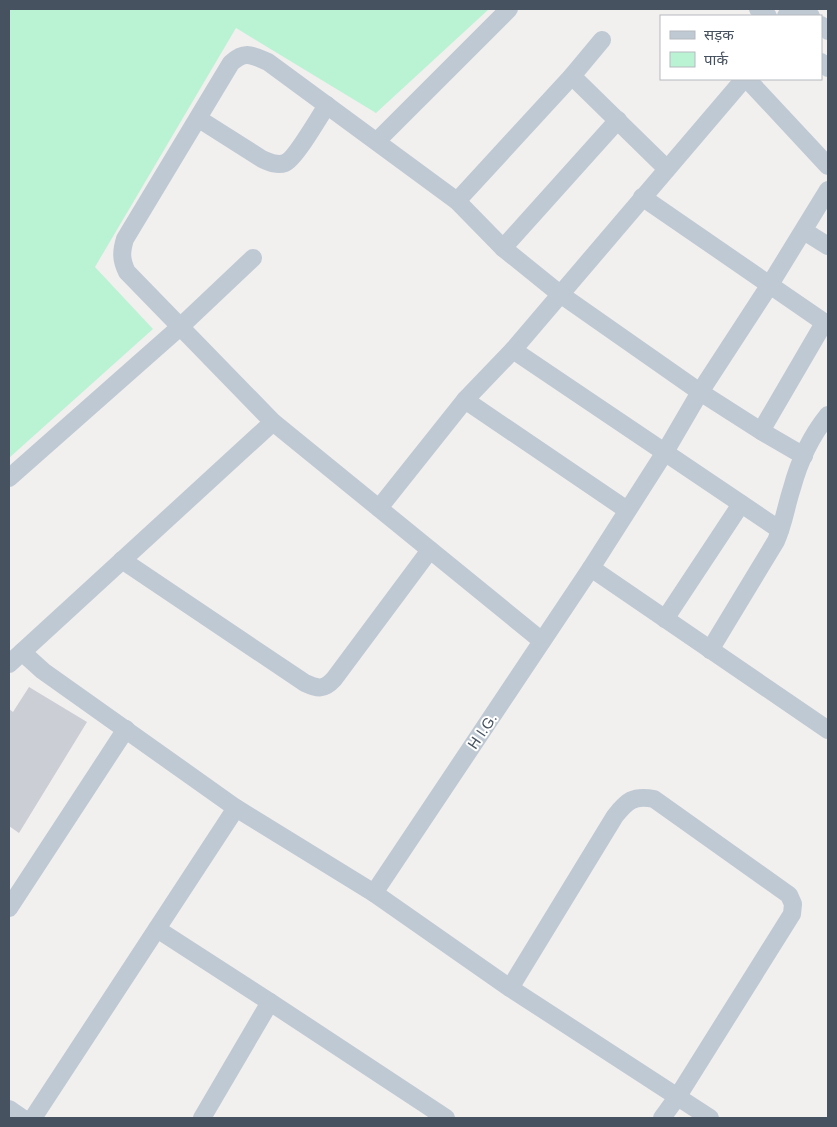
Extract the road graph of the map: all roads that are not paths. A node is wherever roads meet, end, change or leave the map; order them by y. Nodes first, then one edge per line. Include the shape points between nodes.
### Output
1 (509, 9) edge
2 (602, 40) dead end
3 (572, 76) junction
4 (745, 80) edge
5 (747, 80) edge
6 (327, 105) junction
7 (199, 119) junction
8 (618, 120) junction
9 (377, 141) junction
10 (828, 166) edge
11 (667, 168) junction
12 (828, 190) edge
13 (642, 197) junction
14 (457, 202) junction
15 (804, 231) junction
16 (828, 246) edge
17 (503, 248) junction
18 (253, 258) dead end
19 (769, 286) junction
20 (560, 294) junction
21 (826, 324) edge
22 (180, 327) junction
23 (513, 350) junction
24 (700, 392) junction
25 (465, 400) junction
26 (828, 415) edge
27 (273, 422) junction
28 (761, 431) junction
29 (665, 452) junction
30 (804, 456) junction
31 (9, 478) edge
32 (741, 504) junction
33 (379, 508) junction
34 (627, 510) junction
35 (780, 530) junction
36 (430, 550) junction
37 (122, 560) junction
38 (590, 568) junction
39 (665, 619) junction
40 (542, 641) junction
41 (710, 650) junction
42 (15, 658) edge
43 (126, 730) junction
44 (828, 730) edge
45 (236, 808) junction
46 (374, 893) junction
47 (9, 908) edge
48 (157, 929) junction
49 (510, 988) junction
50 (270, 1002) junction
51 (678, 1096) junction
52 (9, 1109) edge
53 (22, 1118) edge
54 (33, 1118) edge
55 (202, 1118) edge
56 (446, 1118) edge
57 (662, 1118) edge
58 (710, 1118) edge

1 - 9 street
2 - 3 street
3 - 8 street
3 - 14 street
4 - 11 street
5 - 10 street
6 - 7 street via 293,156 278,164 262,159
6 - 7 street via 268,62 242,55 231,63
6 - 9 street
7 - 22 street via 125,239 122,250 122,262 127,272
8 - 11 street
8 - 17 street
9 - 14 street
11 - 13 street
12 - 15 street, H I.G.
13 - 19 street
13 - 20 street
14 - 17 street
15 - 16 street
15 - 19 street, H I.G.
17 - 20 street
18 - 22 street
19 - 21 street
19 - 24 street, H I.G.
20 - 23 street
20 - 24 street
21 - 28 street
22 - 27 street
22 - 31 street
23 - 25 street
23 - 29 street
24 - 28 street
24 - 29 street, H I.G.
25 - 33 street
25 - 34 street
26 - 30 street
27 - 33 street
27 - 37 street
28 - 30 street
29 - 32 street
29 - 34 street, H I.G.
30 - 35 street
32 - 35 street
32 - 39 street
33 - 36 street
34 - 38 street, H I.G.
35 - 41 street
36 - 37 street via 334,679 328,686 320,688 305,683
36 - 40 street
37 - 42 street
38 - 39 street
38 - 40 street, H I.G.
39 - 41 street
40 - 46 street, H I.G.
41 - 44 street
42 - 43 street via 43,670
43 - 45 street
43 - 47 street
45 - 46 street
45 - 48 street
46 - 49 street
48 - 50 street
48 - 54 street
49 - 51 street
49 - 51 street via 615,816 627,802 643,797 654,800 790,894 792,904 792,914
50 - 55 street
50 - 56 street
51 - 57 street
51 - 58 street
52 - 53 street

